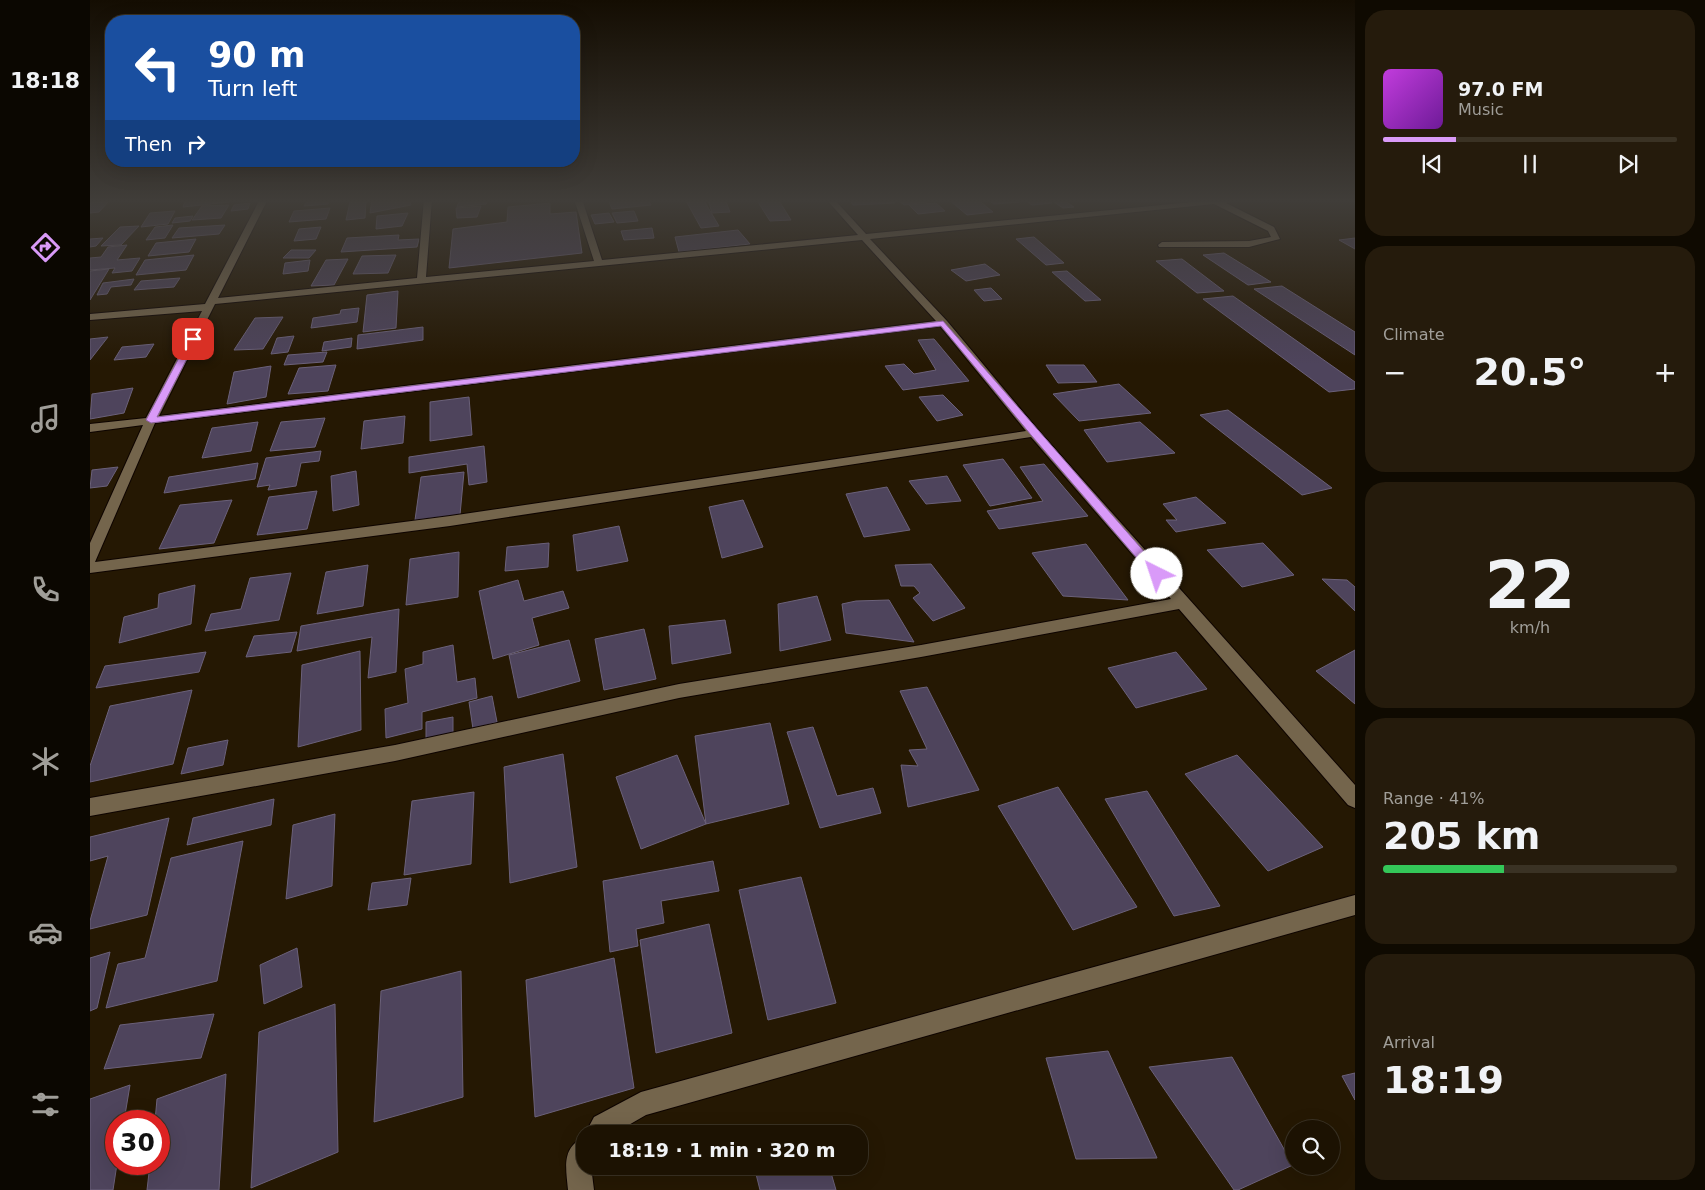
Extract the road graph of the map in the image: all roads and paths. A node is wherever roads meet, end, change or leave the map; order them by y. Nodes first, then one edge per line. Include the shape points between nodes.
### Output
1 (236, 255) edge
2 (423, 255) edge
3 (596, 255) edge
4 (692, 255) edge
5 (880, 255) edge
6 (599, 264) junction
7 (421, 280) junction
8 (212, 304) junction
9 (90, 317) edge
10 (943, 323) junction
11 (151, 420) junction
12 (90, 428) edge
13 (1034, 433) junction
14 (90, 559) edge
15 (90, 568) edge
16 (1182, 602) junction
17 (1355, 799) edge
18 (90, 807) edge
19 (1355, 905) edge
20 (605, 1125) edge
21 (580, 1175) edge
22 (581, 1190) edge

1 - 8 street
2 - 7 street
3 - 6 street
4 - 6 street
5 - 10 street
6 - 7 street
7 - 8 street
8 - 9 street
8 - 11 street
10 - 11 street
10 - 13 street
11 - 12 street
11 - 14 street
13 - 15 street via 460,520
13 - 16 street
16 - 17 street
16 - 18 street via 921,651 679,691 395,753
19 - 20 street via 640,1104
21 - 22 street

